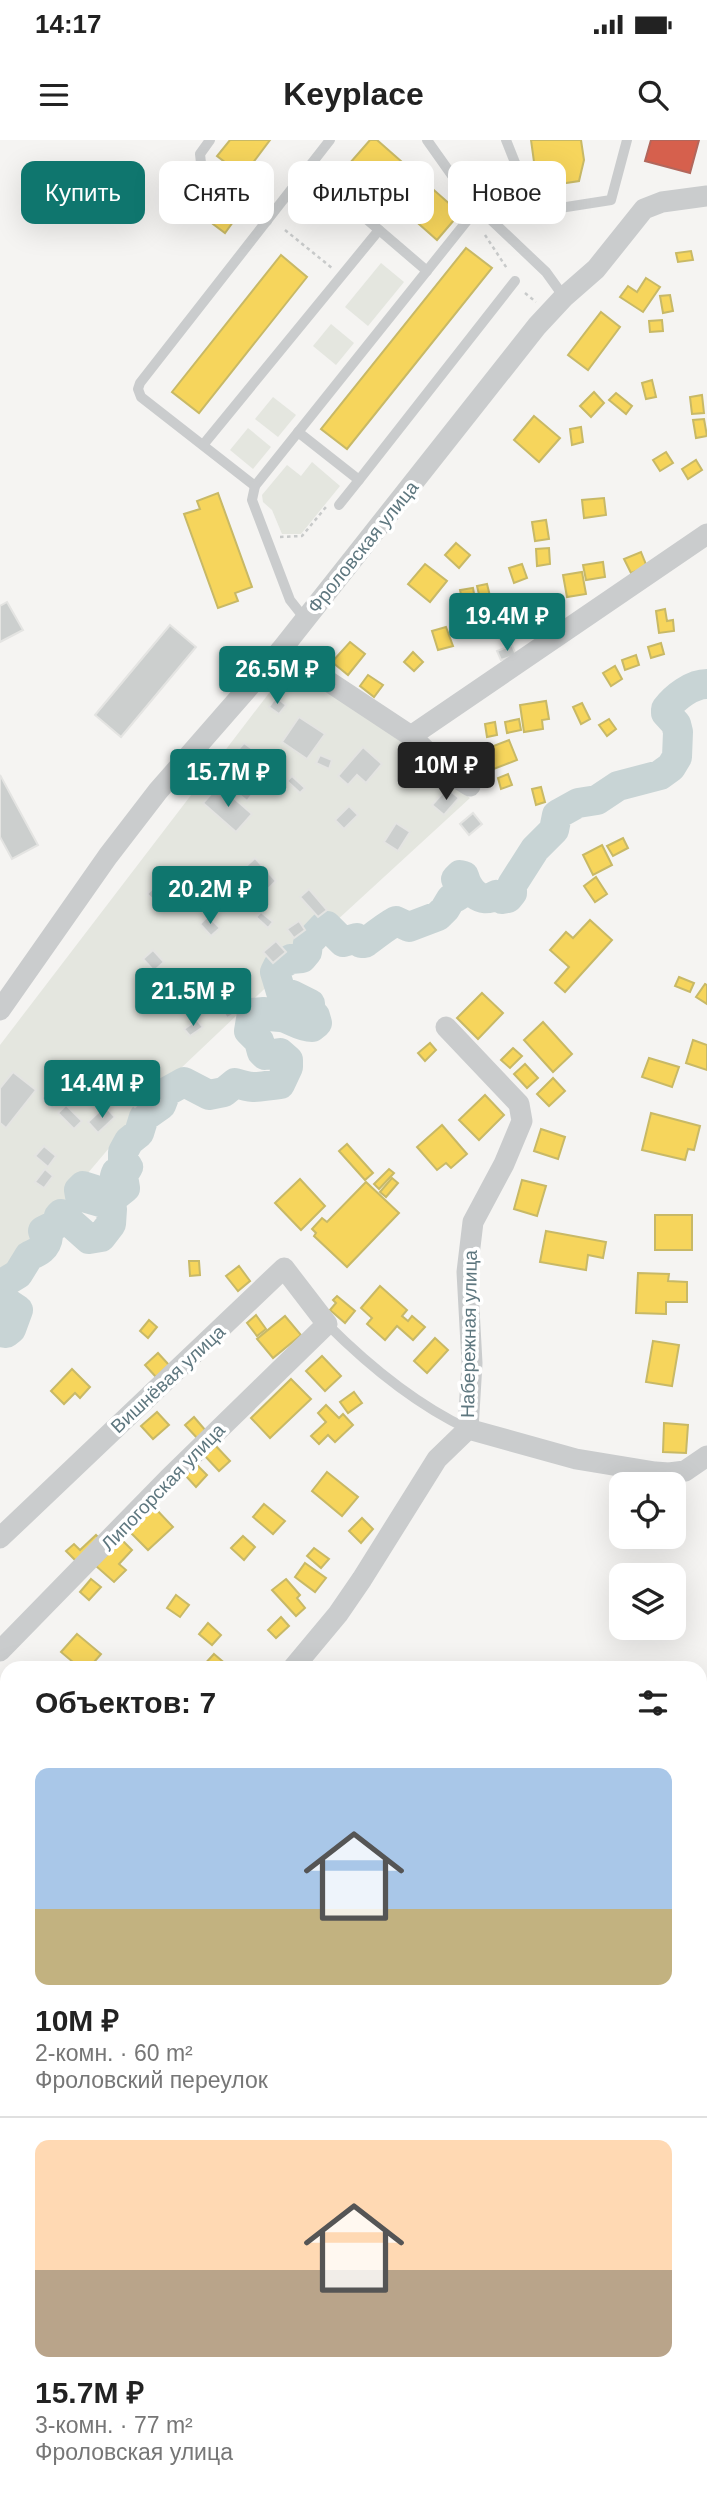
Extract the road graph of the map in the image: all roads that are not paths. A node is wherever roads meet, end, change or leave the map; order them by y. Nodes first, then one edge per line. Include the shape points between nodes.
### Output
1 (210, 140) edge
2 (330, 140) edge
3 (427, 140) edge
4 (506, 140) edge
5 (627, 140) edge
6 (201, 161) edge
7 (314, 161) edge
8 (448, 170) edge
9 (288, 194) edge
10 (707, 196) edge
11 (274, 212) edge
12 (265, 224) edge
13 (372, 224) edge
14 (465, 224) edge
15 (490, 224) edge
16 (379, 230) junction
17 (427, 271) junction
18 (515, 281) road end
19 (557, 304) junction
20 (298, 432) junction
21 (203, 445) junction
22 (359, 480) junction
23 (255, 486) junction
24 (339, 505) road end
25 (707, 534) edge
26 (305, 620) junction
27 (281, 650) junction
28 (411, 736) junction
29 (470, 786) dead end
30 (0, 1010) edge
31 (446, 1027) dead end
32 (327, 1324) junction
33 (468, 1429) junction
34 (707, 1456) edge
35 (0, 1538) edge
36 (0, 1651) edge
37 (299, 1661) edge

1 - 6 lane via 200,154
2 - 7 lane
3 - 8 lane
4 - 5 lane via 528,213 611,200
9 - 11 lane
10 - 19 street, Фроловская улица via 644,209 596,269
12 - 21 lane via 138,389 141,397
13 - 16 lane
14 - 17 lane
15 - 19 lane via 546,272
16 - 17 lane
16 - 21 lane
17 - 20 lane
18 - 22 lane
19 - 26 street, Фроловская улица
20 - 22 lane
20 - 23 lane
21 - 23 lane
22 - 24 lane
23 - 26 lane via 252,500 290,600
25 - 28 street
26 - 27 street, Фроловская улица
27 - 28 street
27 - 30 street, Фроловская улица via 144,808
28 - 29 street via 449,773
31 - 33 street, Набережная улица via 519,1104 522,1121 472,1222 467,1272 472,1363
32 - 33 lane via 391,1381
32 - 35 street, Вишнёвая улица via 284,1268
32 - 36 street, Липогорская улица
33 - 34 street via 576,1459 655,1472 685,1471
33 - 37 street via 425,1475 362,1579

